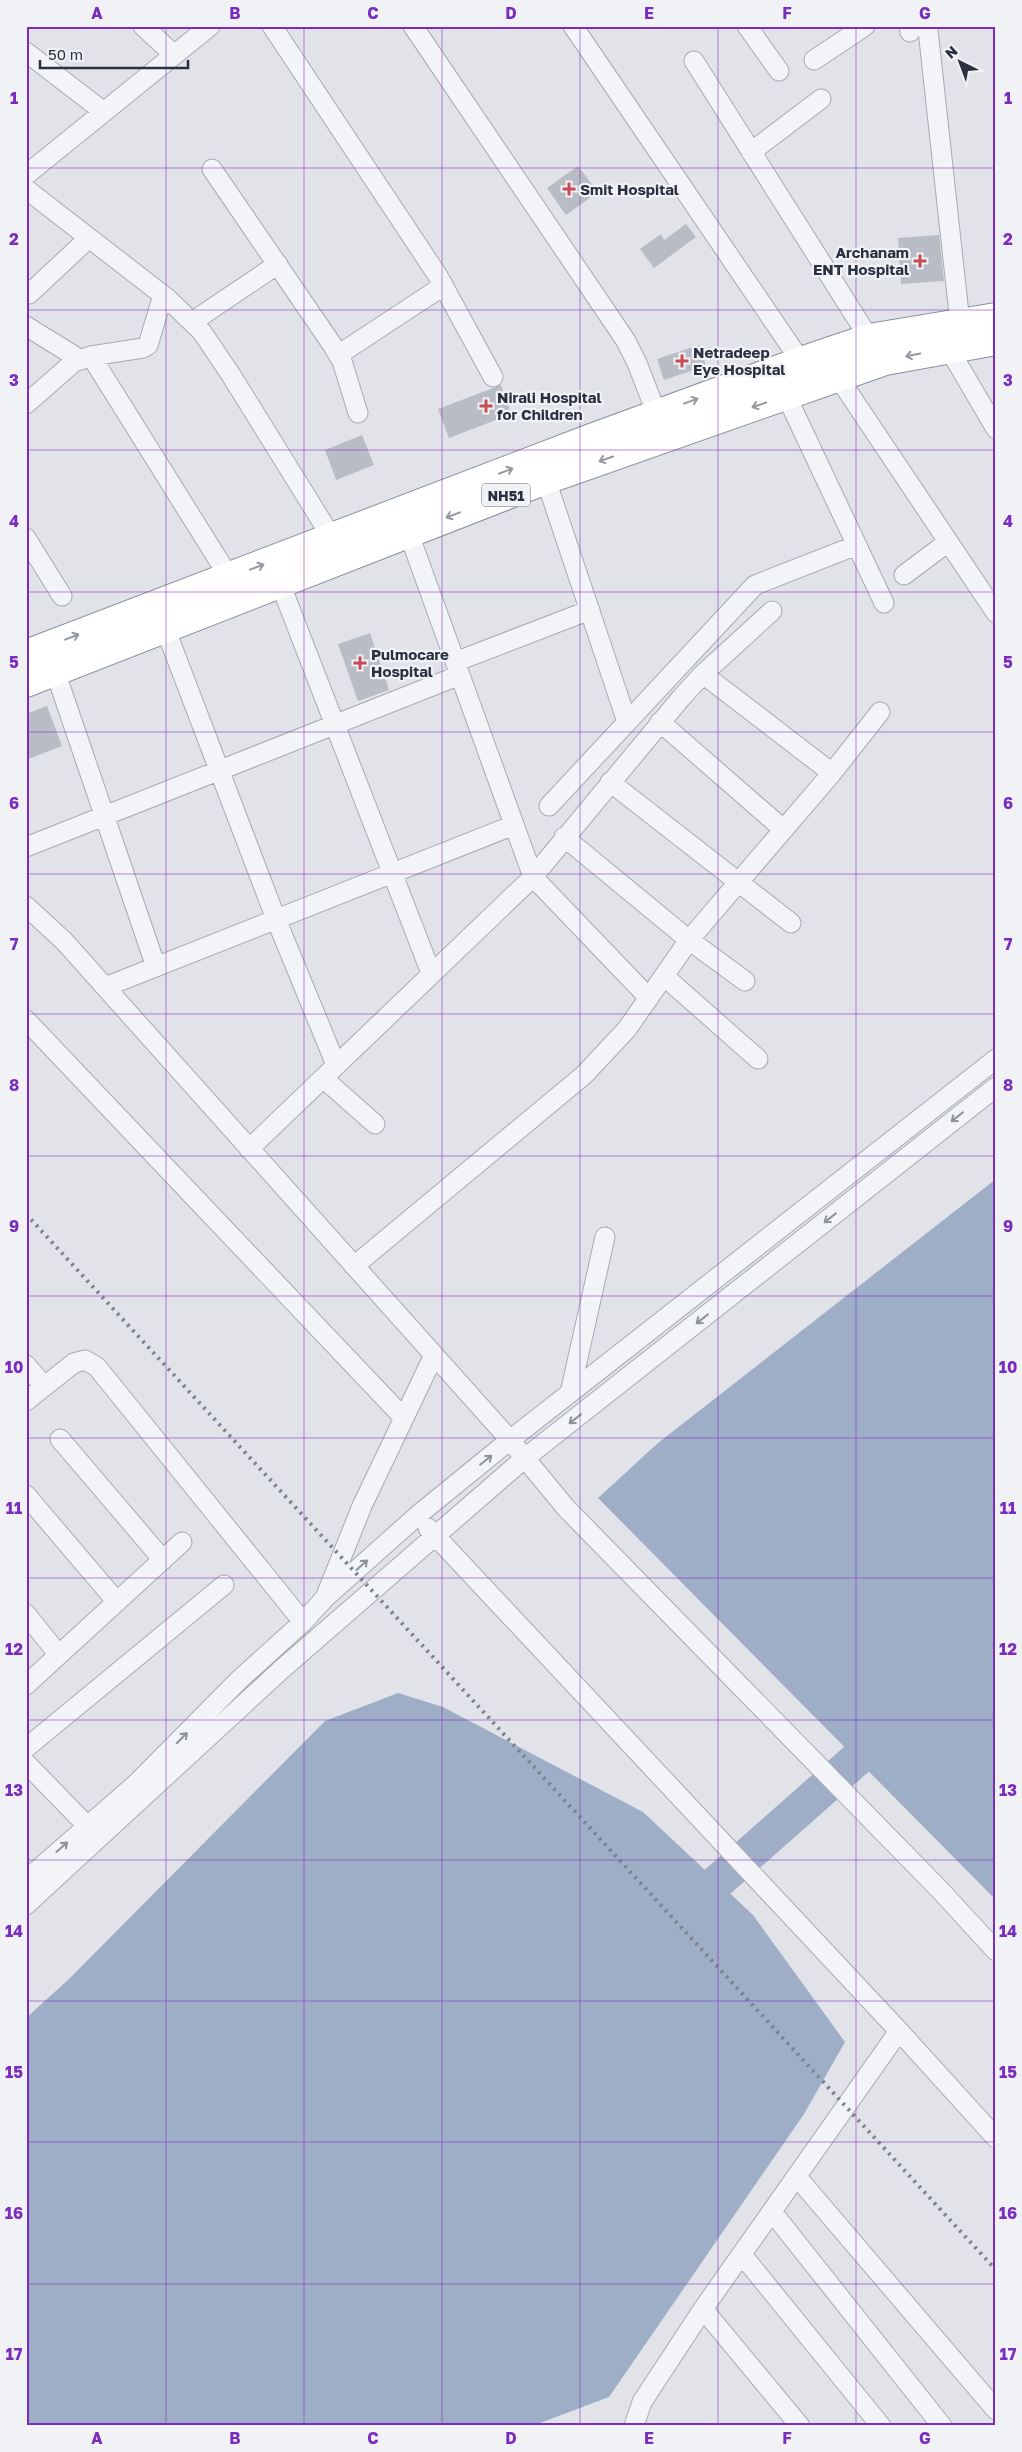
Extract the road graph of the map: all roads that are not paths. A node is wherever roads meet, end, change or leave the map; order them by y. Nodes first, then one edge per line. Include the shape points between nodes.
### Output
1 (143, 26) edge
2 (210, 26) edge
3 (272, 26) edge
4 (413, 26) edge
5 (573, 26) edge
6 (748, 26) edge
7 (853, 29) edge
8 (916, 29) edge
9 (26, 52) edge
10 (174, 55) junction
11 (814, 60) dead end
12 (694, 61) dead end
13 (779, 71) dead end
14 (821, 99) dead end
15 (104, 112) junction
16 (751, 152) junction
17 (212, 168) dead end
18 (26, 175) edge
19 (26, 189) edge
20 (89, 238) junction
21 (278, 264) junction
22 (443, 286) junction
23 (29, 294) dead end
24 (163, 295) junction
25 (996, 317) edge
26 (192, 322) junction
27 (960, 323) junction
28 (26, 326) edge
29 (869, 338) junction
30 (996, 341) edge
31 (949, 348) junction
32 (338, 356) junction
33 (86, 358) junction
34 (801, 361) junction
35 (493, 377) dead end
36 (827, 381) junction
37 (786, 395) junction
38 (26, 404) edge
39 (358, 413) dead end
40 (661, 426) junction
41 (996, 429) edge
42 (546, 480) junction
43 (405, 523) junction
44 (26, 538) edge
45 (332, 538) junction
46 (948, 542) junction
47 (857, 545) junction
48 (904, 575) dead end
49 (229, 577) junction
50 (280, 583) junction
51 (62, 596) dead end
52 (884, 603) dead end
53 (590, 610) junction
54 (772, 611) dead end
55 (996, 613) edge
56 (164, 628) junction
57 (26, 654) edge
58 (458, 669) junction
59 (55, 671) junction
60 (703, 674) junction
61 (26, 683) edge
62 (880, 712) dead end
63 (627, 722) junction
64 (660, 722) junction
65 (335, 725) junction
66 (219, 770) junction
67 (832, 773) junction
68 (610, 782) junction
69 (548, 806) dead end
70 (104, 816) junction
71 (514, 825) junction
72 (783, 828) junction
73 (564, 837) junction
74 (26, 847) edge
75 (393, 873) junction
76 (533, 877) junction
77 (737, 882) junction
78 (26, 906) edge
79 (276, 919) junction
80 (790, 922) dead end
81 (689, 940) junction
82 (156, 967) junction
83 (432, 973) junction
84 (665, 977) junction
85 (745, 981) dead end
86 (105, 987) junction
87 (649, 998) junction
88 (26, 1020) edge
89 (758, 1059) dead end
90 (996, 1059) edge
91 (330, 1072) junction
92 (996, 1087) edge
93 (376, 1124) dead end
94 (249, 1149) junction
95 (879, 1151) junction
96 (893, 1168) junction
97 (605, 1237) dead end
98 (354, 1266) junction
99 (434, 1355) junction
100 (26, 1365) edge
101 (44, 1386) junction
102 (570, 1393) junction
103 (26, 1401) edge
104 (403, 1417) junction
105 (60, 1439) dead end
106 (510, 1440) junction
107 (525, 1458) junction
108 (26, 1495) edge
109 (418, 1515) junction
110 (435, 1536) junction
111 (182, 1542) dead end
112 (163, 1560) junction
113 (224, 1585) dead end
114 (325, 1598) junction
115 (117, 1602) junction
116 (26, 1614) edge
117 (303, 1622) junction
118 (306, 1648) junction
119 (59, 1655) junction
120 (26, 1685) edge
121 (26, 1748) edge
122 (26, 1763) edge
123 (93, 1832) junction
124 (26, 1880) edge
125 (26, 1905) edge
126 (996, 1951) edge
127 (899, 2031) junction
128 (996, 2138) edge
129 (797, 2177) junction
130 (773, 2213) junction
131 (743, 2256) junction
132 (704, 2309) junction
133 (996, 2410) edge
134 (634, 2426) edge
135 (800, 2426) edge
136 (881, 2426) edge
137 (942, 2426) edge

1 - 10 street
2 - 10 street
3 - 22 street
4 - 40 street via 626,341
5 - 34 street
6 - 13 street
7 - 11 street
8 - 27 street
9 - 15 street
10 - 15 street
12 - 16 street
14 - 16 street
15 - 18 street
16 - 29 street
17 - 21 street
19 - 20 street
20 - 23 street
20 - 24 street
21 - 26 street
21 - 32 street
22 - 32 street
22 - 35 street
24 - 26 street
24 - 33 street via 148,344 143,348
25 - 27 highway, NH51
26 - 45 street via 231,375
27 - 29 highway, NH51
28 - 33 street
29 - 34 highway, NH51
30 - 31 highway, NH51
31 -> 36 highway, NH51 via 885,361
31 - 41 street
32 - 39 street
33 - 38 street via 60,374
33 - 49 street
34 - 36 street
40 -> 34 highway, NH51
36 - 37 highway, NH51
36 - 46 street
37 -> 40 highway, NH51
37 - 47 street
40 -> 42 highway, NH51
43 -> 40 highway, NH51
42 -> 43 highway, NH51
42 - 53 street
43 - 45 highway, NH51
43 - 50 highway, NH51
43 - 58 street
44 - 51 street
49 -> 45 highway, NH51
46 - 48 street
46 - 55 street
47 - 52 street
47 - 63 street via 755,585
57 -> 49 highway, NH51
50 - 56 highway, NH51
50 - 65 street
53 - 58 street
53 - 63 street
54 - 60 street
56 - 59 highway, NH51
56 - 66 street
58 - 65 street
58 - 71 street
59 - 61 highway, NH51
59 - 70 street
60 - 64 street
60 - 67 street
62 - 67 street
63 - 69 street
64 - 68 street
64 - 72 street
65 - 66 street
65 - 75 street
66 - 70 street
66 - 79 street
67 - 72 street
68 - 73 street
68 - 77 street
70 - 74 street
70 - 82 street
71 - 75 street
71 - 76 street
72 - 77 street
73 - 76 street
73 - 81 street
75 - 79 street
75 - 83 street
76 - 83 street
76 - 87 street
77 - 80 street
77 - 81 street
78 - 86 street via 64,941
79 - 82 street
79 - 91 street
81 - 84 street
81 - 85 street
82 - 86 street
83 - 91 street
84 - 87 street
84 - 89 street
86 - 94 street
87 - 98 street via 627,1029 584,1074
88 - 104 street
90 - 95 street
91 - 93 street
91 - 94 street
92 -> 96 street
94 - 98 street
95 - 96 street
95 - 102 street
96 -> 107 street
97 - 102 street
98 - 99 street
99 - 104 street
99 - 106 street
100 - 101 street
101 - 103 street
101 - 117 street via 74,1363 85,1360 97,1367
102 - 106 street
104 - 114 street
105 - 112 street
106 - 107 street
109 -> 106 street
107 - 110 street
107 - 126 street via 566,1508
108 - 115 street
109 - 110 street
114 -> 109 street
110 - 118 street
110 - 127 street
111 - 112 street
112 - 115 street
113 - 121 street
114 - 117 street
114 - 118 street
115 - 119 street
116 - 119 street
123 -> 117 street via 240,1679
118 - 123 street
119 - 120 street
122 - 123 street
124 -> 123 street
123 - 125 street
127 - 128 street
127 - 129 street
129 - 130 street
129 - 133 street
130 - 131 street
130 - 137 street
131 - 132 street
131 - 136 street
132 - 134 street via 642,2402
132 - 135 street

